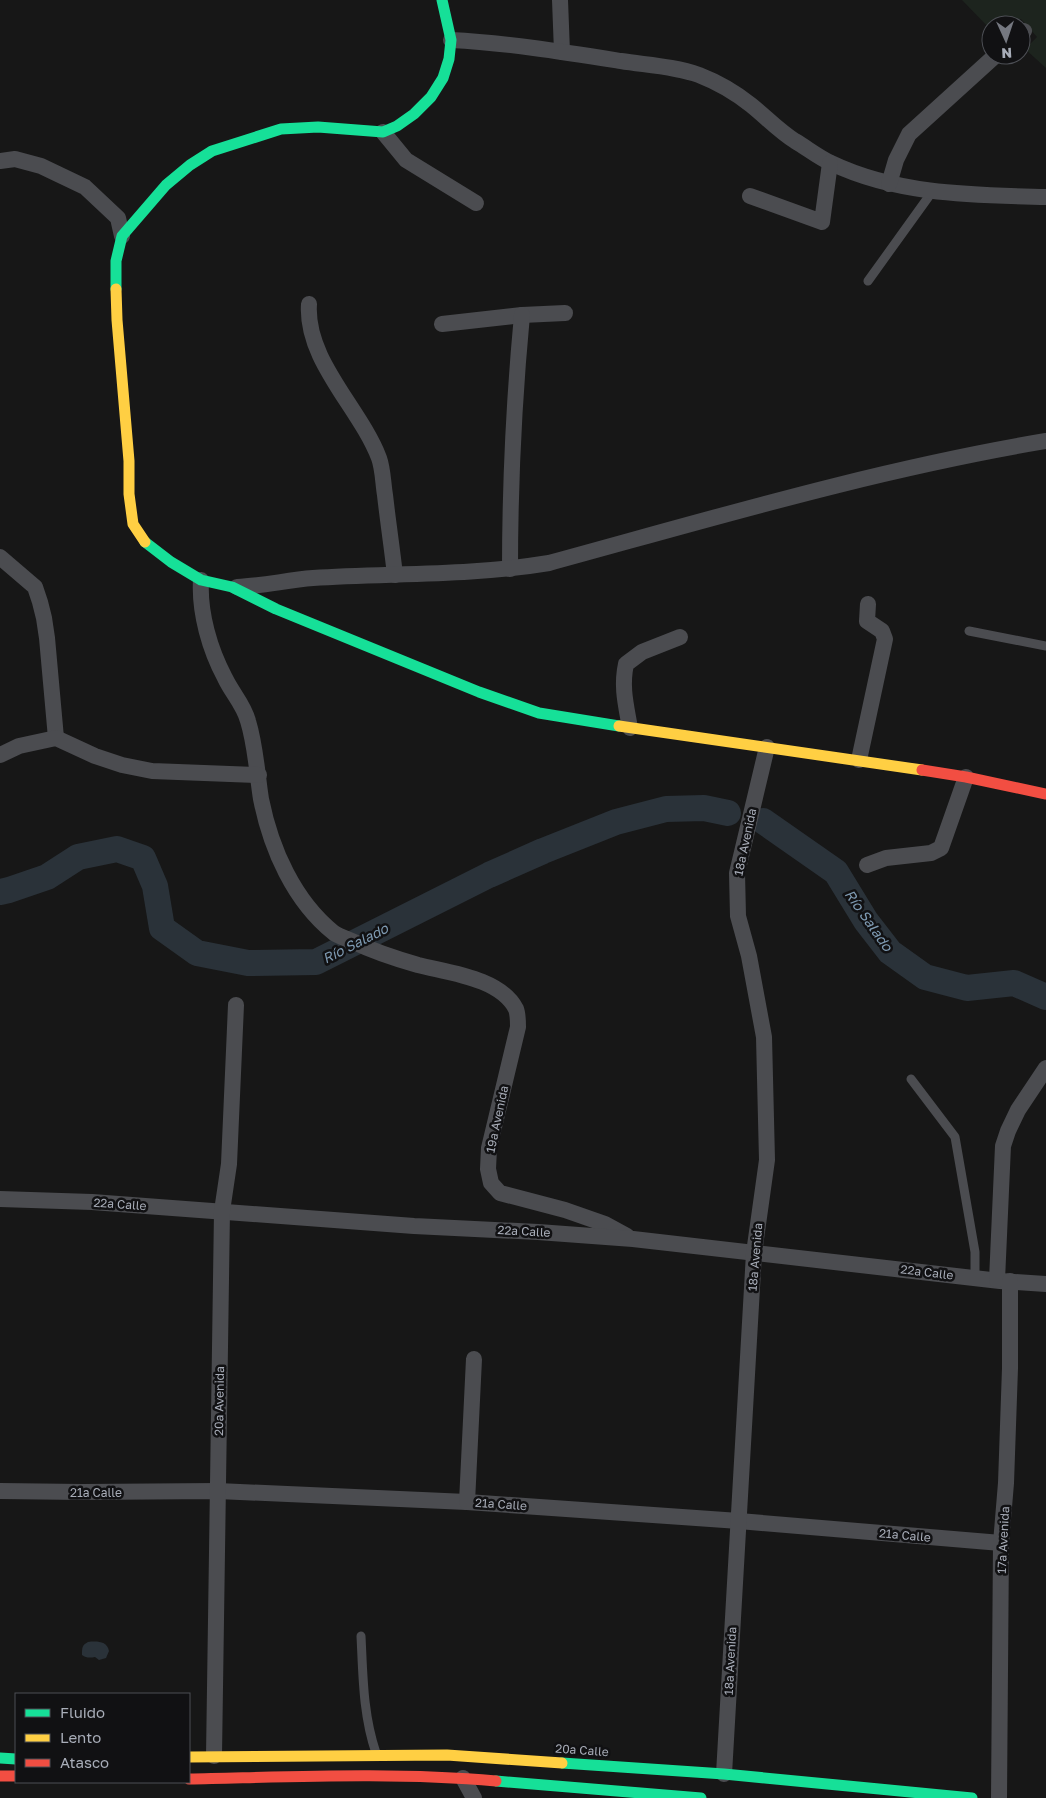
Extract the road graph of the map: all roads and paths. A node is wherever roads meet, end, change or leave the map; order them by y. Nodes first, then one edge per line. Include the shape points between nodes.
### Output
1 (442, 0) edge
2 (560, 0) edge
3 (451, 40) junction
4 (562, 52) junction
5 (985, 65) edge
6 (383, 132) junction
7 (0, 161) edge
8 (830, 163) junction
9 (889, 184) junction
10 (932, 192) junction
11 (750, 196) dead end
12 (1046, 197) edge
13 (476, 203) dead end
14 (122, 236) junction
15 (868, 281) dead end
16 (309, 304) dead end
17 (565, 313) dead end
18 (522, 315) junction
19 (442, 324) dead end
20 (1046, 441) edge
21 (0, 557) edge
22 (510, 569) junction
23 (395, 575) junction
24 (201, 580) junction
25 (268, 585) junction
26 (232, 587) junction
27 (868, 604) dead end
28 (269, 605) junction
29 (969, 631) dead end
30 (680, 637) dead end
31 (1046, 646) edge
32 (630, 728) junction
33 (56, 738) junction
34 (766, 747) junction
35 (0, 755) edge
36 (858, 760) junction
37 (259, 775) junction
38 (966, 778) junction
39 (1046, 794) edge
40 (867, 865) dead end
41 (236, 1005) dead end
42 (1046, 1068) edge
43 (911, 1079) dead end
44 (0, 1199) edge
45 (222, 1212) junction
46 (633, 1239) junction
47 (754, 1252) junction
48 (975, 1278) junction
49 (1003, 1281) junction
50 (1046, 1284) edge
51 (474, 1359) dead end
52 (0, 1491) edge
53 (218, 1491) junction
54 (467, 1502) junction
55 (739, 1521) junction
56 (1001, 1543) junction
57 (361, 1636) dead end
58 (377, 1755) junction
59 (214, 1756) junction
60 (190, 1757) edge
61 (0, 1758) edge
62 (15, 1759) edge
63 (724, 1774) junction
64 (0, 1776) edge
65 (15, 1776) edge
66 (463, 1778) junction
67 (190, 1779) edge
68 (214, 1784) junction
69 (474, 1798) edge
70 (700, 1798) edge
71 (972, 1798) edge
72 (999, 1798) edge

1 - 3 street
2 - 4 street
3 - 4 street
3 - 6 street via 443,78 431,97 414,114
4 - 8 street via 699,75 742,99 789,137
5 - 9 street via 909,134
6 - 13 street via 406,160
6 - 14 street via 318,127 281,129 212,151 166,185
7 - 14 street via 15,159 41,166 85,187 118,218
8 - 9 street
8 - 11 street via 822,222
9 - 10 street
10 - 12 street
10 - 15 lane
14 - 24 street via 116,261 117,320 133,524 144,541
16 - 23 street via 308,317 315,341 344,398 370,436 380,460
17 - 18 street
18 - 19 street
18 - 22 street via 513,446
20 - 22 street via 829,486 550,562
21 - 33 street via 35,587 40,602 47,638
22 - 23 street
23 - 25 street via 311,578
24 - 26 street
24 - 37 street via 202,606 212,650 248,720
25 - 26 street
25 - 28 street via 262,594
26 - 28 street
27 - 36 street via 867,622 882,632 885,640
28 - 32 street via 538,714
29 - 31 lane
30 - 32 street via 642,652 626,664 624,695
32 - 34 street
33 - 35 street via 26,744
33 - 37 street via 95,756 152,771
34 - 36 street
34 - 47 street, 18a Avenida via 737,873 738,916 764,1037 767,1160
36 - 38 street
37 - 46 street, 19a Avenida via 271,841 312,913 336,934 368,949 486,983 505,995 516,1010 518,1027 489,1148 491,1183 500,1193 573,1212
38 - 39 street
38 - 40 street via 941,848 931,853 886,858
41 - 45 street, 20a Avenida via 229,1164
42 - 49 street, 17a Avenida via 1018,1110 1004,1146
43 - 48 lane via 955,1137 975,1252
44 - 45 street, 22a Calle
45 - 46 street, 22a Calle
45 - 53 street, 20a Avenida
46 - 47 street, 22a Calle
47 - 48 street, 22a Calle
47 - 55 street, 18a Avenida
48 - 49 street, 22a Calle
49 - 50 street, 22a Calle
49 - 56 street, 17a Avenida via 1010,1368
51 - 54 street
52 - 53 street, 21a Calle
53 - 54 street, 21a Calle
53 - 59 street, 20a Avenida
54 - 55 street, 21a Calle
55 - 56 street, 21a Calle
55 - 63 street, 18a Avenida
56 - 72 street, 17a Avenida
57 - 58 lane via 365,1708
58 - 59 street, 20a Calle
58 - 63 street, 20a Calle via 447,1755
59 - 60 street, 20a Calle
59 - 68 street, 20a Avenida
61 - 62 street
63 - 71 street, 20a Calle
64 - 65 street
66 - 68 street via 330,1776
66 - 69 street
66 - 70 street
67 - 68 street

